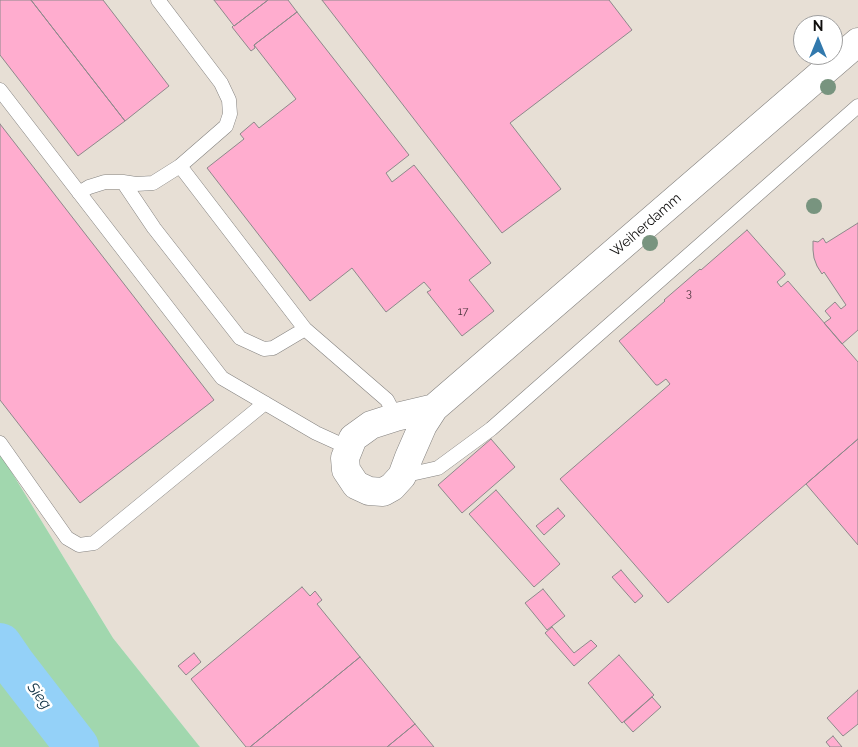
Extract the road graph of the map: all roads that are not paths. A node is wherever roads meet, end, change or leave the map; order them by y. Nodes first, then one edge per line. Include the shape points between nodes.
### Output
1 (158, 0) edge
2 (858, 42) edge
3 (0, 90) edge
4 (858, 106) edge
5 (180, 166) junction
6 (123, 182) junction
7 (79, 193) junction
8 (305, 329) junction
9 (265, 403) junction
10 (434, 408) junction
11 (396, 416) junction
12 (0, 442) edge
13 (349, 448) junction
14 (402, 476) junction

1 - 5 lane via 221,83 229,100 230,114 226,126
2 - 10 street, Weiherdamm
3 - 7 lane
4 - 14 lane via 491,429 438,468
5 - 6 lane via 152,183
5 - 8 lane
6 - 7 lane via 105,182
6 - 8 lane via 154,228 240,338 264,349 273,348
7 - 9 lane via 222,378
8 - 11 lane via 387,400
9 - 12 lane via 94,543 79,545 67,538
9 - 13 lane
10 - 11 street, Weiherdamm
10 - 14 street, Weiherdamm via 423,425
11 - 13 street, Weiherdamm via 371,425 353,438
13 - 14 street, Weiherdamm via 345,458 346,470 356,485 369,491 383,492

